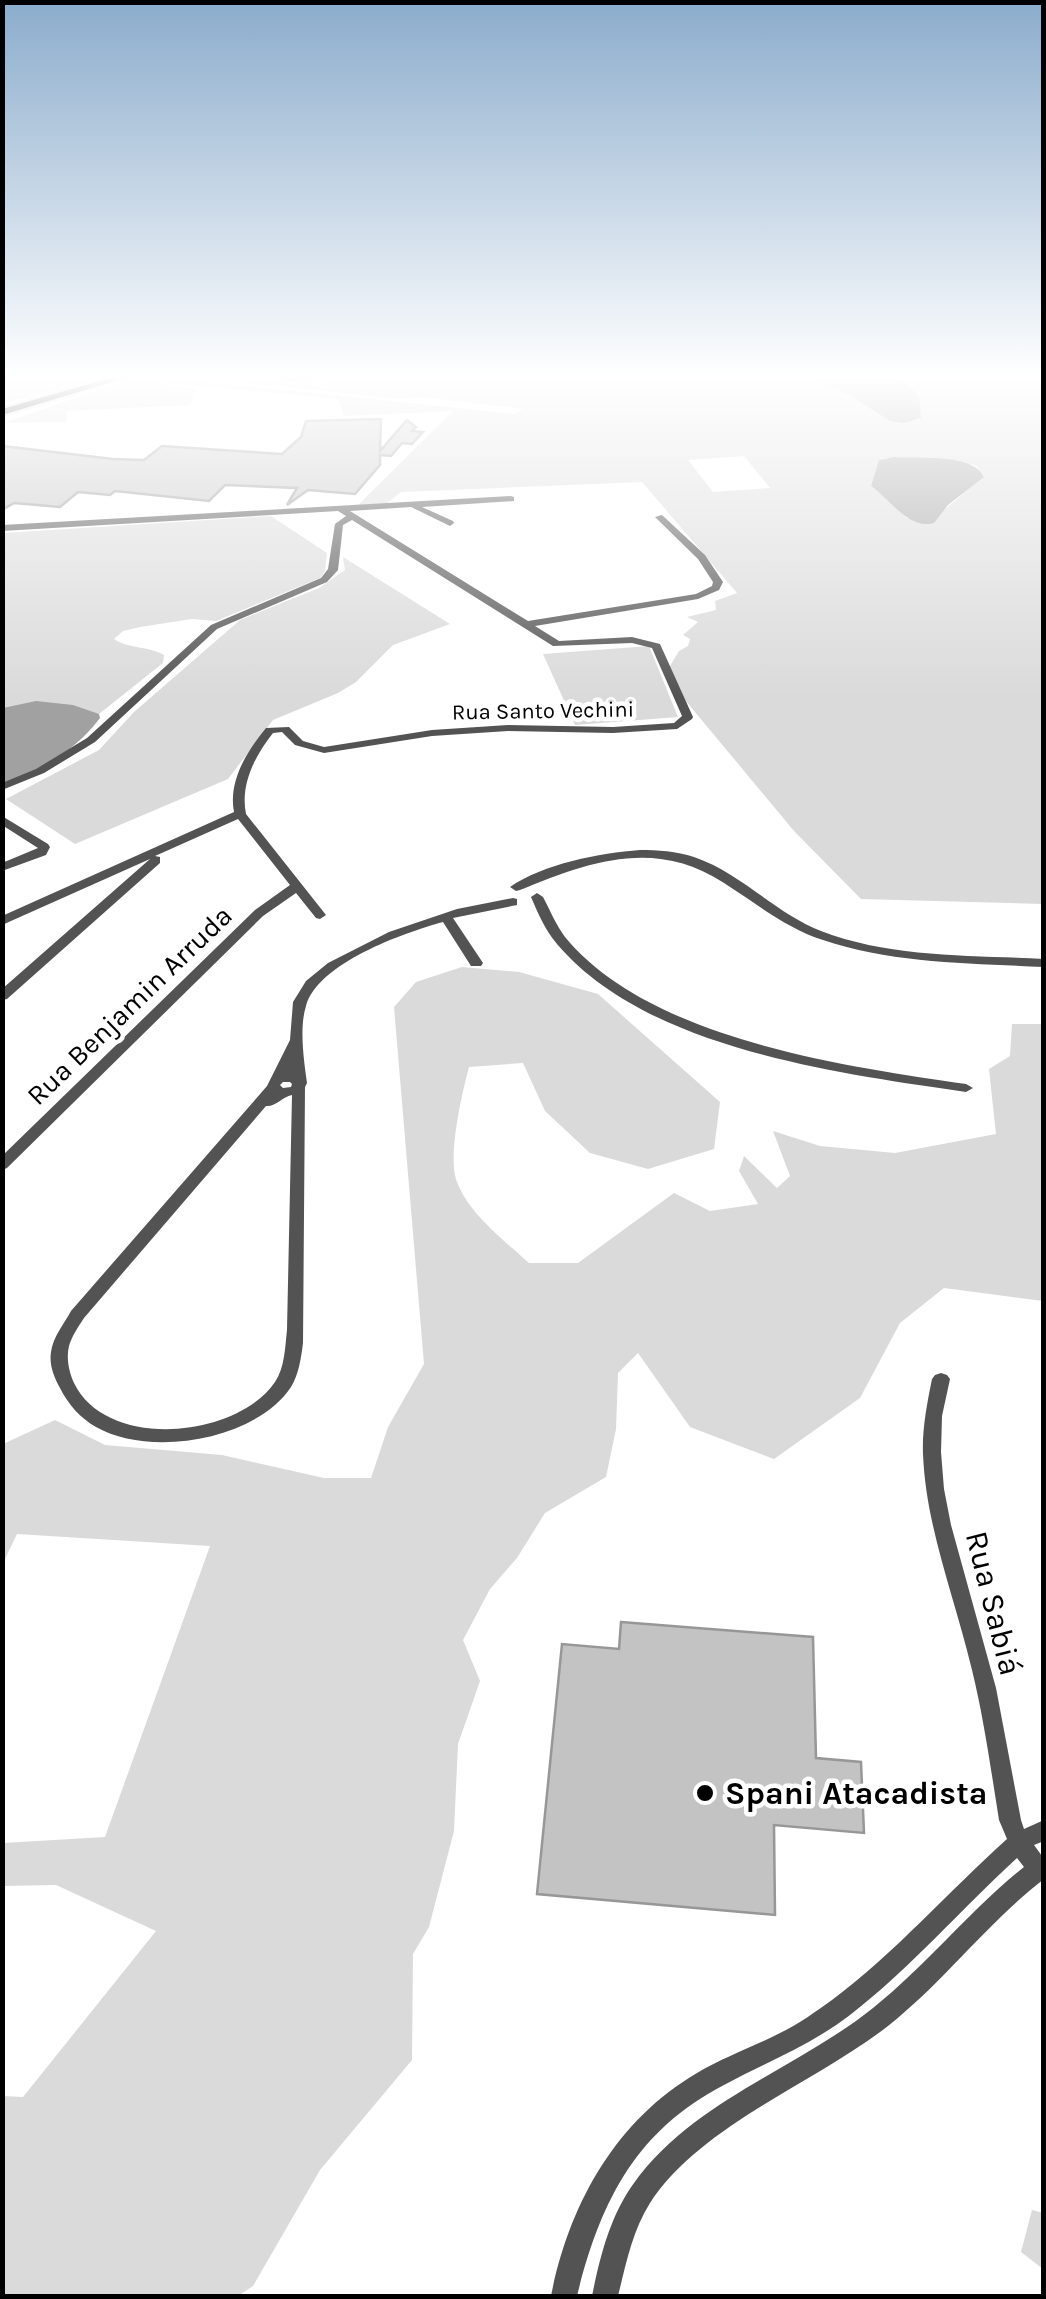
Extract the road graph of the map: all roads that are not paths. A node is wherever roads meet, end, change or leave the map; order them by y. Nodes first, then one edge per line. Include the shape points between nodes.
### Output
1 (511, 500) dead end
2 (410, 504) junction
3 (339, 508) junction
4 (352, 516) junction
5 (658, 517) dead end
6 (450, 522) dead end
7 (2, 528) edge
8 (528, 624) junction
9 (2, 787) edge
10 (240, 814) junction
11 (6, 816) edge
12 (168, 848) junction
13 (2, 868) edge
14 (566, 868) junction
15 (296, 887) junction
16 (69, 892) junction
17 (513, 896) junction
18 (537, 896) junction
19 (104, 908) junction
20 (453, 914) junction
21 (320, 915) dead end
22 (544, 917) junction
23 (2, 921) edge
24 (476, 963) dead end
25 (1044, 963) edge
26 (2, 996) edge
27 (286, 1087) junction
28 (966, 1088) dead end
29 (2, 1165) edge
30 (942, 1379) dead end
31 (1044, 1830) edge
32 (1019, 1842) junction
33 (1041, 1867) edge
34 (564, 2296) edge
35 (605, 2296) edge

1 - 2 street
2 - 3 street
2 - 6 street
3 - 4 street
3 - 7 street
4 - 8 street
4 - 9 street via 340,524 333,570 324,580 214,627 91,740
5 - 8 street via 702,557 716,588
8 - 10 street, Rua Santo Vechini via 562,646 642,640 656,646 688,718 684,724 614,730 451,732 324,750 275,728 266,733 238,790
10 - 12 street
10 - 15 street
11 - 13 street via 44,847
12 - 16 street
12 - 19 street
14 - 17 street
14 - 18 street
14 - 25 street via 623,854 669,856 709,868 778,918 831,939 905,956
15 - 21 street
15 - 29 street, Rua Benjamin Arruda via 260,913
16 - 19 street via 94,895
16 - 23 street
17 - 18 street
17 - 20 street
17 - 22 street
18 - 22 street
19 - 26 street
20 - 24 street
20 - 27 street via 317,976 300,1002
22 - 28 street via 563,943 612,984 712,1033 844,1070
27 - 27 street via 298,1118 294,1357 284,1384 262,1408 193,1433 114,1429 90,1416 60,1372 60,1348 77,1315 254,1114
30 - 32 street, Rua Sabiá via 932,1411 931,1462
31 - 32 street
32 - 33 street, Rua Sabiá
32 - 34 street via 813,2028 704,2082 653,2116 599,2189 573,2252
33 - 35 street via 843,2047 705,2128 666,2160 623,2232

